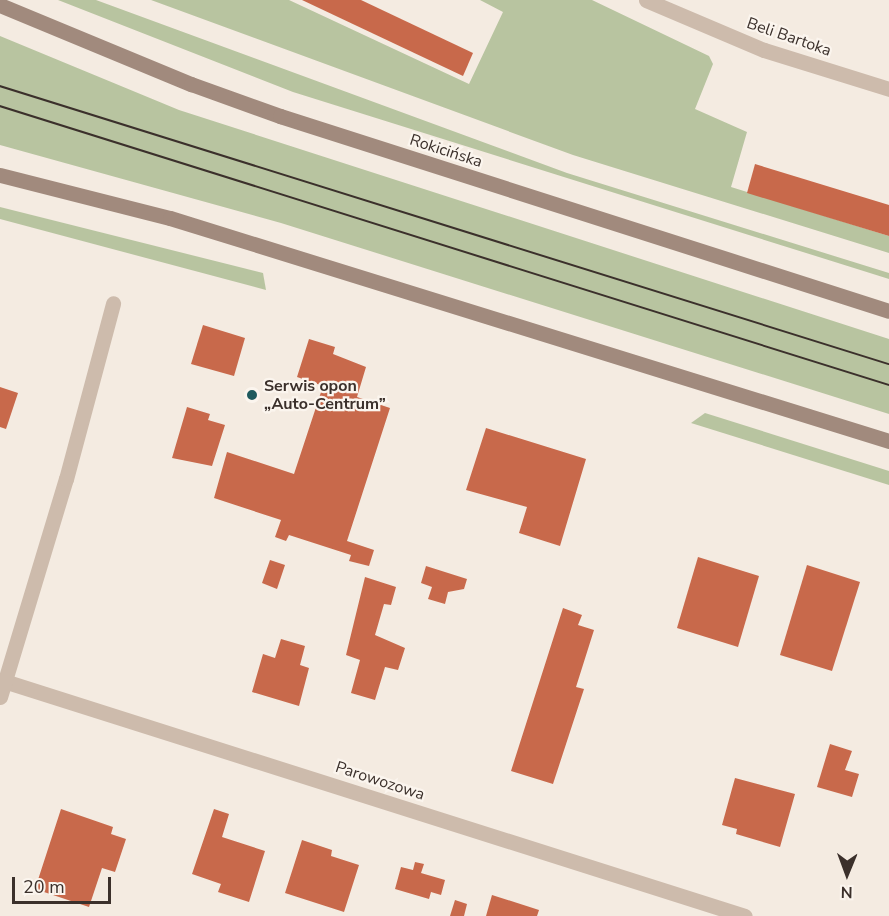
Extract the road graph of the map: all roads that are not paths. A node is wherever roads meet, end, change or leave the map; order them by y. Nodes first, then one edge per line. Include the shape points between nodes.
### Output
1 (646, 0) edge
2 (0, 5) edge
3 (889, 89) edge
4 (0, 175) edge
5 (113, 303) dead end
6 (889, 311) edge
7 (889, 441) edge
8 (4, 681) junction
9 (0, 697) edge
10 (745, 916) edge

1 - 3 street, Beli Bartoka via 764,50
2 - 6 main road, Rokicińska via 180,80 313,127
4 - 7 main road via 170,218
5 - 8 street via 66,479
8 - 9 street
8 - 10 street, Parowozowa

